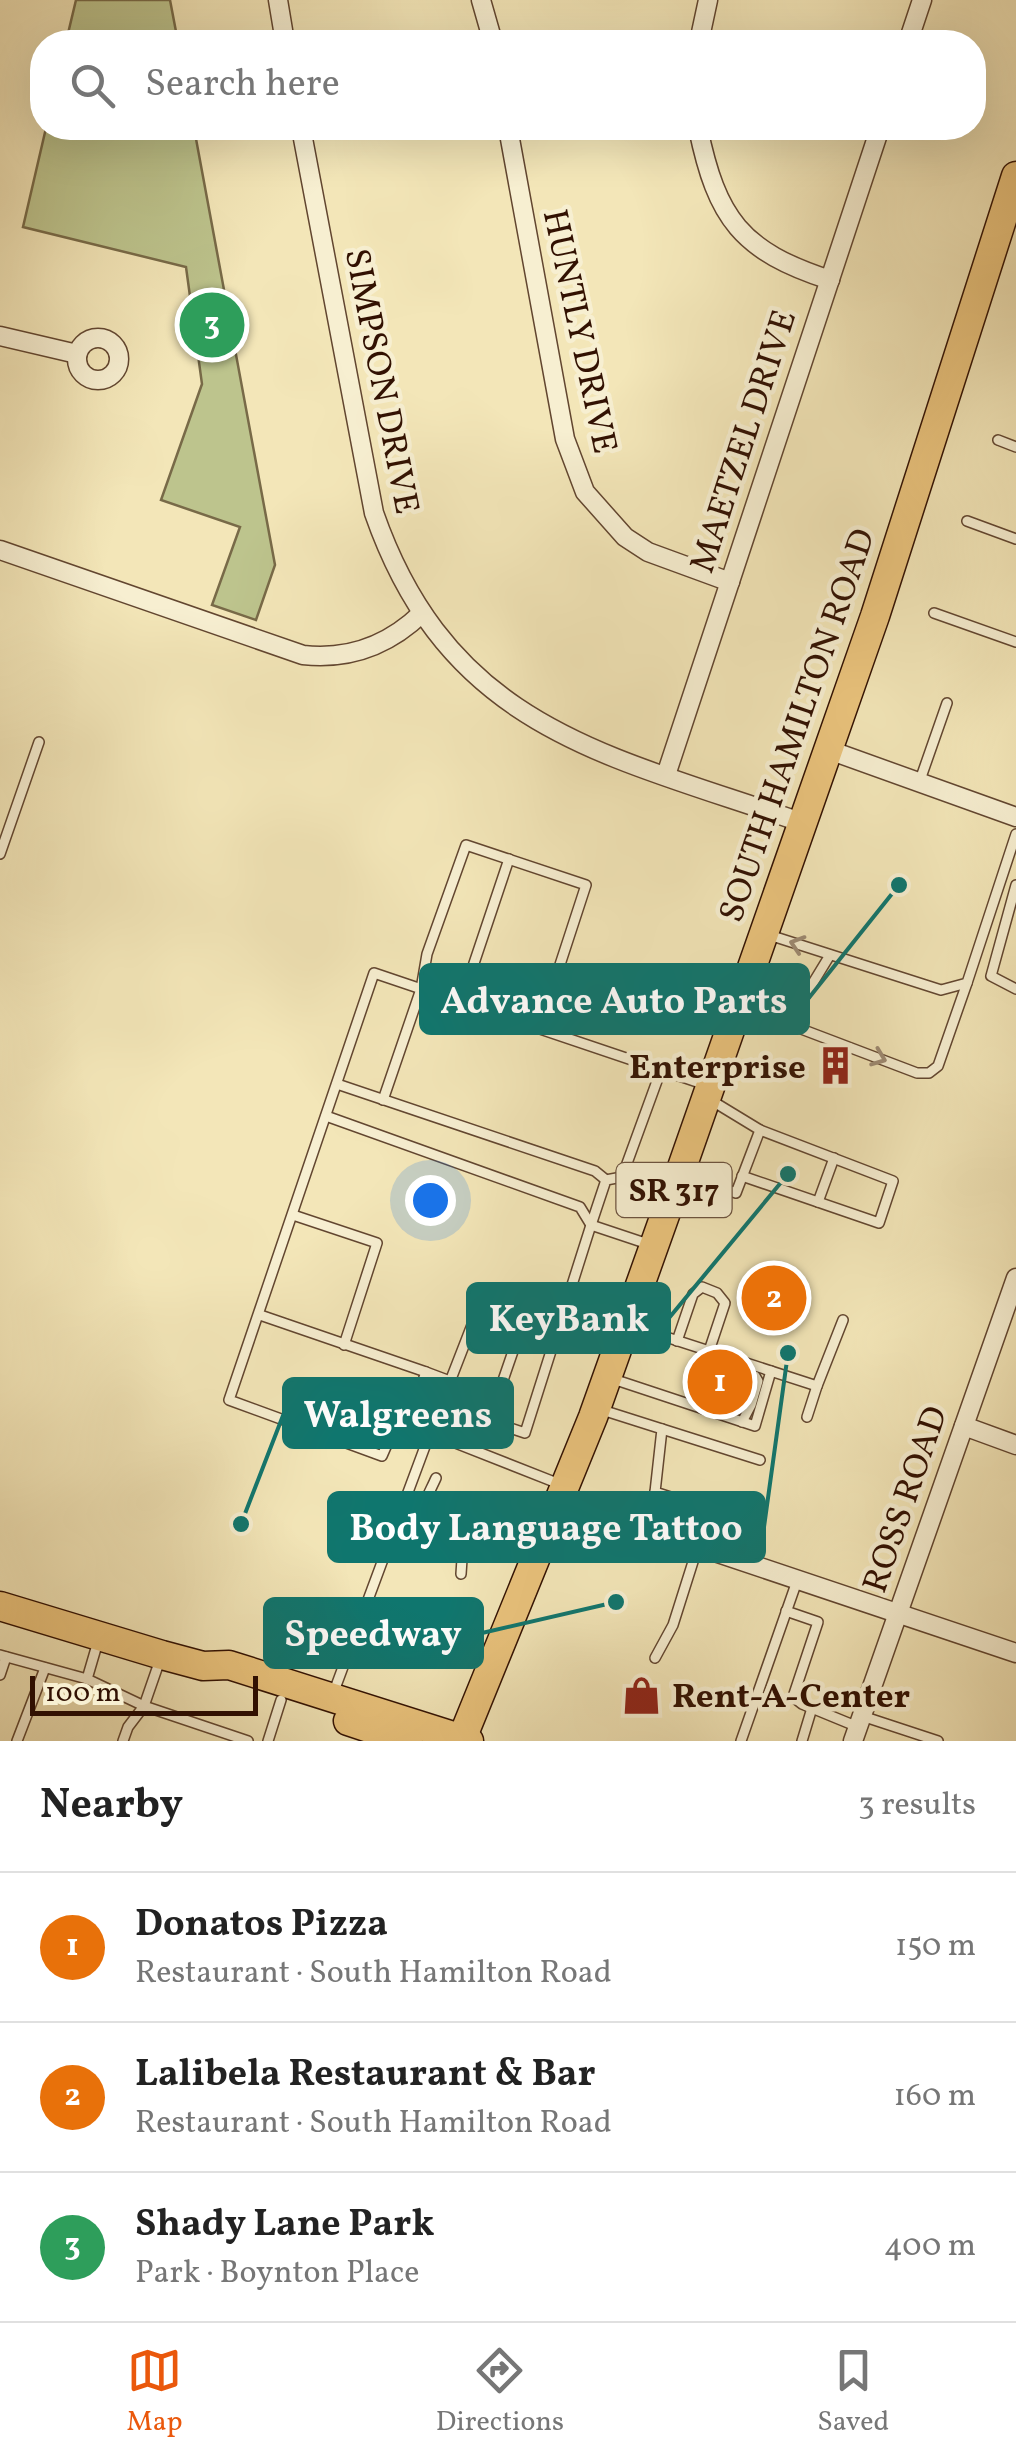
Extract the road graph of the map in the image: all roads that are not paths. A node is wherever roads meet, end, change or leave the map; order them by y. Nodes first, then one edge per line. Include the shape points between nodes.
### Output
1 (278, 0) edge
2 (480, 0) edge
3 (708, 0) edge
4 (922, 0) edge
5 (284, 30) edge
6 (489, 30) edge
7 (702, 30) edge
8 (912, 30) edge
9 (303, 140) edge
10 (510, 140) edge
11 (701, 140) edge
12 (876, 140) edge
13 (1016, 176) edge
14 (830, 280) junction
15 (0, 336) edge
16 (78, 354) dead end
17 (998, 440) dead end
18 (1016, 447) edge
19 (966, 521) dead end
20 (1016, 539) edge
21 (0, 550) edge
22 (730, 582) junction
23 (422, 613) junction
24 (934, 613) dead end
25 (1016, 642) edge
26 (947, 703) dead end
27 (39, 742) dead end
28 (829, 750) junction
29 (666, 775) junction
30 (919, 783) junction
31 (1016, 817) edge
32 (803, 823) junction
33 (1016, 834) edge
34 (0, 854) edge
35 (509, 859) junction
36 (1016, 885) edge
37 (764, 934) junction
38 (830, 954) junction
39 (967, 983) junction
40 (421, 989) junction
41 (1016, 989) edge
42 (461, 1002) junction
43 (738, 1010) junction
44 (788, 1024) junction
45 (540, 1029) junction
46 (661, 1070) junction
47 (337, 1084) junction
48 (708, 1092) junction
49 (383, 1100) junction
50 (326, 1116) junction
51 (760, 1130) junction
52 (834, 1158) junction
53 (742, 1176) junction
54 (622, 1177) junction
55 (606, 1180) junction
56 (676, 1185) junction
57 (818, 1202) junction
58 (293, 1215) junction
59 (591, 1225) junction
60 (654, 1246) junction
61 (1016, 1278) edge
62 (564, 1313) junction
63 (260, 1315) junction
64 (843, 1320) dead end
65 (521, 1328) dead end
66 (625, 1328) junction
67 (677, 1340) junction
68 (344, 1345) junction
69 (712, 1352) junction
70 (771, 1371) junction
71 (426, 1372) junction
72 (607, 1377) junction
73 (450, 1381) junction
74 (817, 1386) junction
75 (596, 1408) junction
76 (807, 1417) dead end
77 (742, 1422) junction
78 (964, 1426) junction
79 (662, 1429) junction
80 (430, 1434) junction
81 (1016, 1444) edge
82 (760, 1460) dead end
83 (436, 1478) dead end
84 (564, 1492) junction
85 (655, 1492) junction
86 (645, 1527) junction
87 (698, 1546) junction
88 (716, 1552) junction
89 (461, 1574) dead end
90 (798, 1578) junction
91 (0, 1606) edge
92 (786, 1611) junction
93 (898, 1613) junction
94 (99, 1636) junction
95 (1016, 1652) edge
96 (3, 1656) edge
97 (162, 1656) junction
98 (654, 1658) dead end
99 (204, 1666) junction
100 (45, 1668) junction
101 (0, 1674) edge
102 (86, 1680) junction
103 (281, 1700) junction
104 (144, 1706) junction
105 (812, 1708) junction
106 (340, 1716) junction
107 (857, 1728) edge
108 (404, 1740) edge
109 (464, 1740) edge
110 (18, 1741) edge
111 (123, 1741) edge
112 (248, 1741) edge
113 (268, 1741) edge
114 (742, 1741) edge
115 (802, 1741) edge
116 (938, 1741) edge

1 - 5 street
2 - 6 street
3 - 7 street
4 - 8 street
9 - 23 street, SIMPSON DRIVE via 374,514 389,557
10 - 22 street, HUNTLY DRIVE via 565,439 585,492 625,537 672,563
11 - 14 street via 722,205 756,248
12 - 14 street, MAETZEL DRIVE
13 - 28 main road, SOUTH HAMILTON ROAD / SR 317
14 - 22 street, MAETZEL DRIVE
15 - 16 street
17 - 18 lane
19 - 20 lane
21 - 23 street via 303,655 338,657 384,642
22 - 29 street, MAETZEL DRIVE
23 - 29 street, SIMPSON DRIVE via 476,677 515,708 556,734
24 - 25 lane
26 - 30 lane
27 - 34 lane
28 - 30 street
28 - 32 main road, SOUTH HAMILTON ROAD / SR 317
29 - 32 street, SIMPSON DRIVE
30 - 31 street
32 - 37 main road, SOUTH HAMILTON ROAD / SR 317
33 - 39 lane
35 - 40 lane via 466,845
35 - 42 lane
35 - 45 lane via 586,884
36 - 41 lane via 991,976
38 -> 37 lane
37 - 43 main road, SOUTH HAMILTON ROAD / SR 317
38 - 39 lane via 941,990
38 - 44 lane
44 -> 39 lane via 929,1074 938,1066
40 - 42 lane
40 - 47 lane via 374,973
40 - 49 lane
42 - 45 lane
43 - 44 lane
43 - 48 main road, SOUTH HAMILTON ROAD / SR 317
45 - 46 lane
46 - 48 lane
46 - 54 lane
47 - 49 lane
47 - 50 lane
48 - 51 lane
48 - 56 main road, SOUTH HAMILTON ROAD / SR 317
49 - 55 lane
50 - 58 lane
50 - 59 lane via 580,1208
51 - 52 lane
51 - 53 lane
52 - 57 lane
52 - 57 lane via 893,1182 879,1222
53 - 56 lane via 736,1194
53 - 57 lane
54 - 55 lane
54 - 56 lane
55 - 59 lane
56 - 60 main road, SOUTH HAMILTON ROAD / SR 317
58 - 63 lane
58 - 68 lane via 377,1243
59 - 60 lane
59 - 62 lane
60 - 66 main road, SOUTH HAMILTON ROAD / SR 317
61 - 78 street, ROSS ROAD
62 - 65 lane via 525,1433 488,1421
62 - 66 lane
62 - 73 lane via 486,1288
63 - 68 lane
63 - 71 lane via 229,1400 382,1456
64 - 74 lane
66 - 67 lane
66 - 72 main road, SOUTH HAMILTON ROAD / SR 317
67 - 69 lane
67 - 69 lane via 693,1294 702,1287 725,1303
68 - 71 lane
69 - 70 lane
69 - 77 lane via 758,1381
70 - 74 lane
70 - 77 lane via 756,1426
71 - 73 lane
72 - 75 main road, SOUTH HAMILTON ROAD / SR 317
72 - 77 lane
73 - 80 lane
74 - 76 lane
75 - 79 lane
75 - 84 main road, SOUTH HAMILTON ROAD / SR 317
78 - 81 street
78 - 93 street, ROSS ROAD
79 - 82 lane
79 - 85 lane
80 - 84 lane
80 - 106 lane
83 - 89 lane via 418,1530 455,1550
84 - 86 street
84 - 109 main road, SOUTH HAMILTON ROAD / SR 317
85 - 86 lane
85 - 88 lane via 726,1515
86 - 87 street
87 - 88 street
87 - 98 lane via 673,1624
88 - 90 street
90 - 92 lane
90 - 93 street
91 - 94 main road
92 - 105 lane via 818,1622 794,1697
92 - 114 lane
93 - 95 street
93 - 107 street, ROSS ROAD
94 - 97 main road
94 - 102 lane
96 - 100 lane
96 - 101 lane
97 - 99 main road
97 - 104 lane
99 - 103 main road via 223,1682
99 - 106 main road via 229,1665
100 - 102 lane
100 - 110 lane
102 - 104 lane
103 - 106 main road
103 - 113 lane
104 - 111 lane
104 - 112 lane
105 - 107 lane
105 - 115 lane
106 - 108 main road
106 - 109 main road
107 - 116 lane

